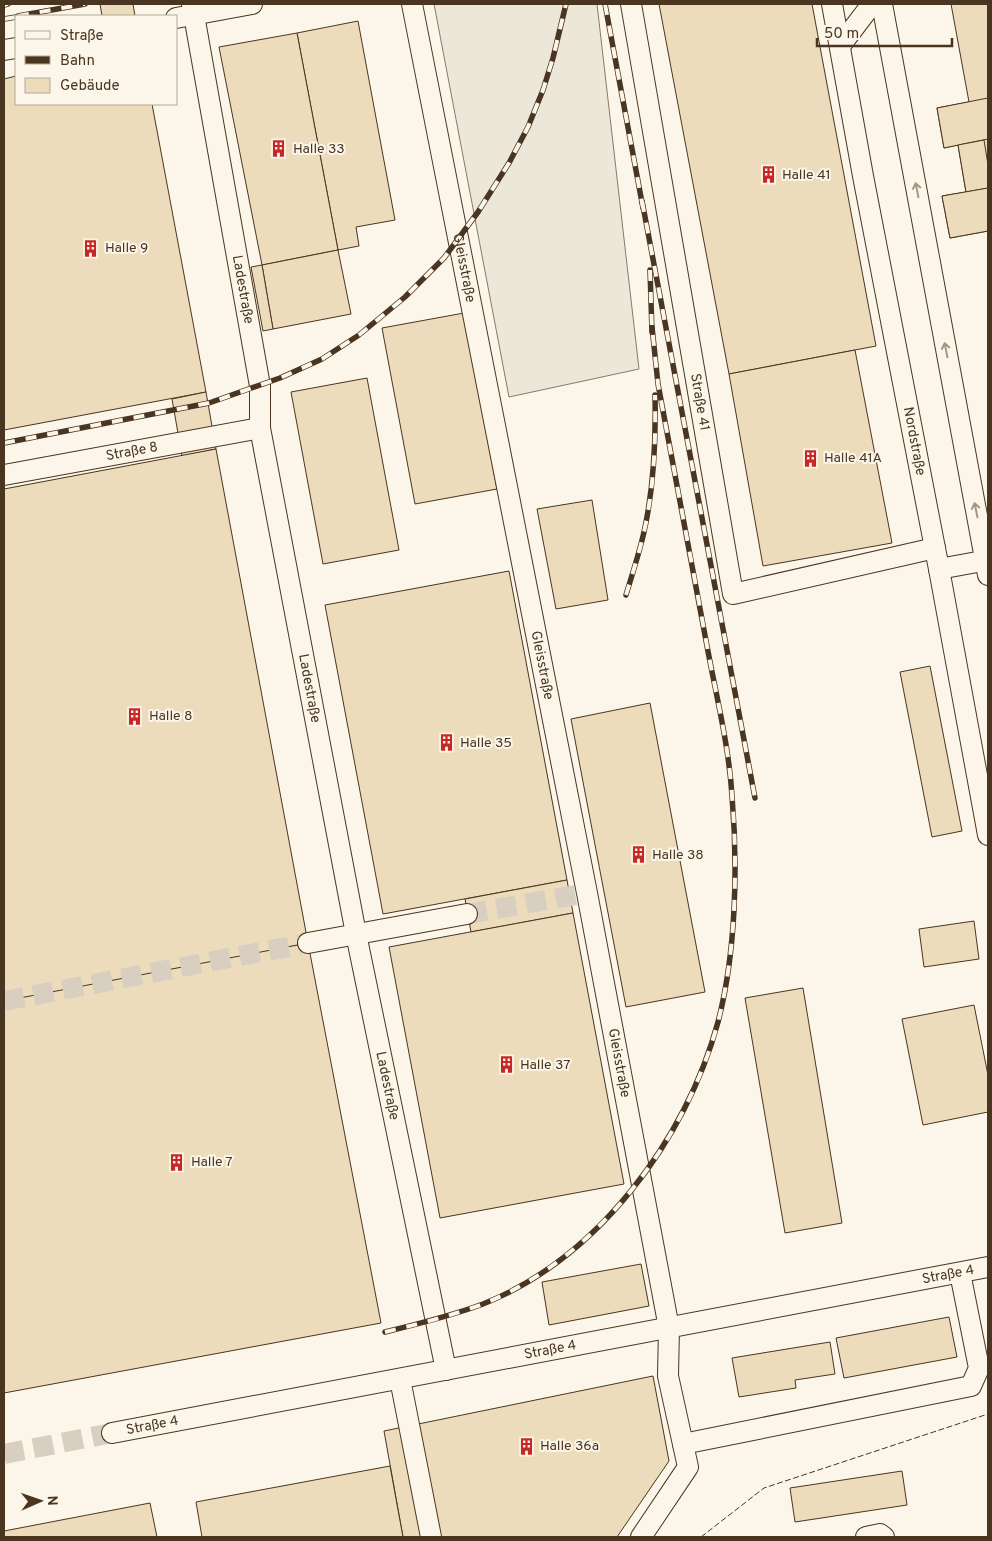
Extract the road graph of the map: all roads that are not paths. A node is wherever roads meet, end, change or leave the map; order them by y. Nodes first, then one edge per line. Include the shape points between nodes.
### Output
1 (252, 4) edge
2 (412, 4) edge
3 (631, 4) edge
4 (832, 4) edge
5 (872, 4) edge
6 (882, 4) edge
7 (187, 12) edge
8 (840, 46) junction
9 (260, 428) junction
10 (4, 475) edge
11 (936, 548) junction
12 (987, 565) edge
13 (940, 570) junction
14 (988, 831) edge
15 (467, 914) tunnel mouth
16 (356, 934) junction
17 (308, 943) tunnel mouth
18 (988, 1268) edge
19 (960, 1273) junction
20 (670, 1328) junction
21 (446, 1370) junction
22 (400, 1379) junction
23 (112, 1433) tunnel mouth
24 (683, 1444) junction
25 (431, 1537) edge
26 (641, 1537) edge
27 (866, 1537) edge
28 (884, 1537) edge

1 - 7 street
2 - 20 street, Gleisstraße
3 - 11 street, Straße 41 via 732,594
4 - 8 street, Nordstraße
5 - 8 street
12 -> 6 street
7 - 9 street, Ladestraße via 260,386
8 - 11 street, Nordstraße
9 - 10 street, Straße 8
9 - 16 street, Ladestraße
11 - 13 street, Nordstraße
12 - 13 street
13 - 14 street, Nordstraße
15 - 16 street
16 - 17 street
16 - 21 street, Ladestraße
18 - 19 street, Straße 4
19 - 20 street, Straße 4
19 - 24 street via 979,1368 971,1386
20 - 21 street, Straße 4
20 - 24 street, Gleisstraße via 668,1376
21 - 22 street, Straße 4
22 - 23 street, Straße 4
22 - 25 street
24 - 26 street, Gleisstraße via 688,1466
27 - 28 street via 880,1534

